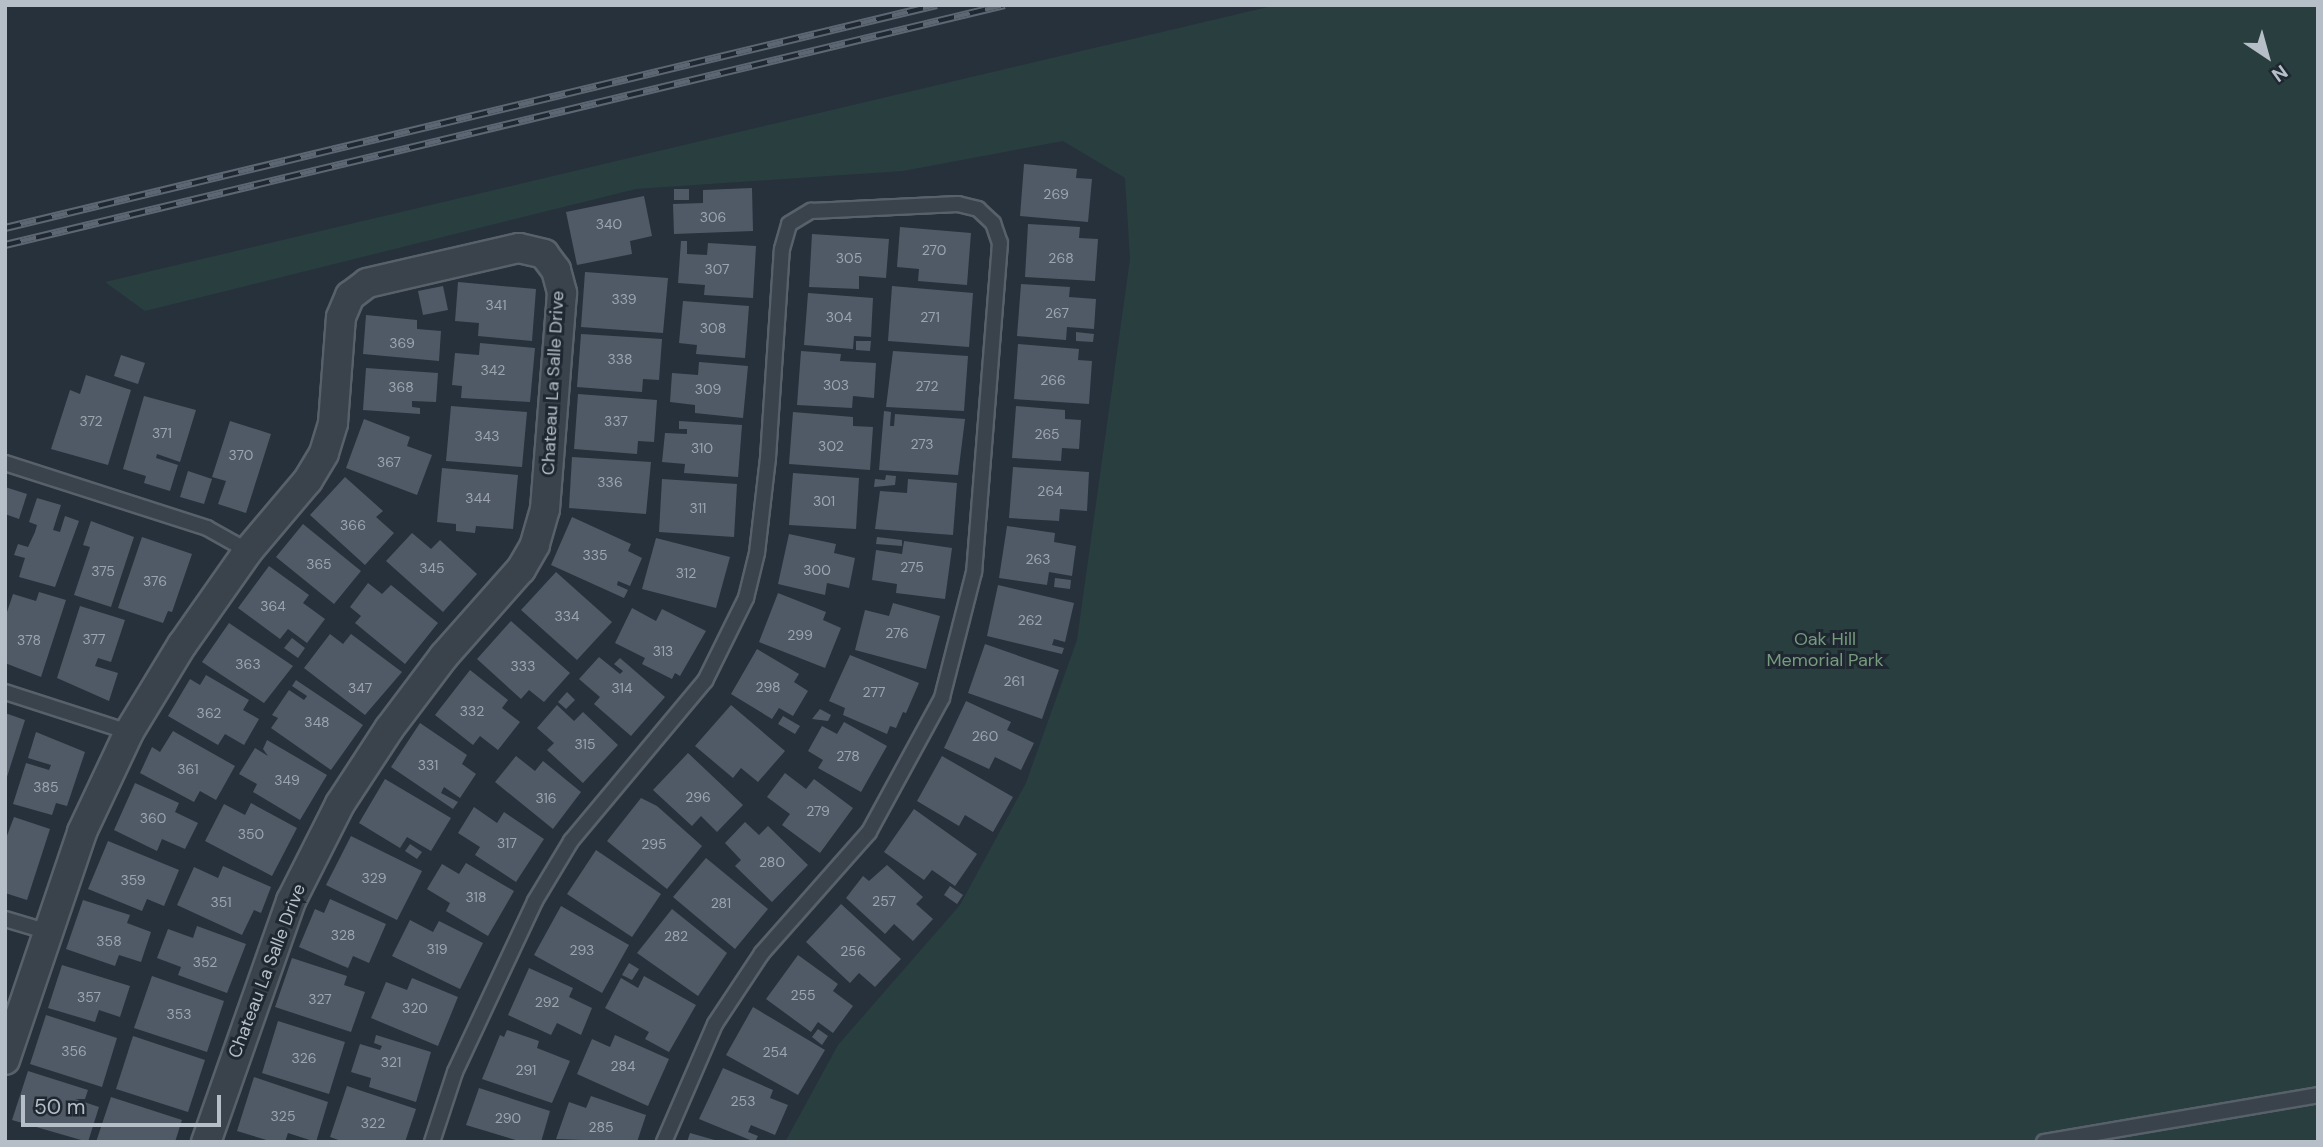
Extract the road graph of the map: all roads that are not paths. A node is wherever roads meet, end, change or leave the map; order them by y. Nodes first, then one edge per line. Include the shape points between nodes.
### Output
1 (5, 463) edge
2 (248, 551) junction
3 (5, 692) edge
4 (129, 732) junction
5 (5, 919) edge
6 (45, 931) junction
7 (5, 1060) edge
8 (2318, 1095) edge
9 (206, 1142) edge
10 (432, 1142) edge
11 (664, 1142) edge
12 (2044, 1142) edge

1 - 2 lane via 207,527
2 - 4 street, Chateau La Salle Drive
2 - 9 street, Chateau La Salle Drive via 308,480 324,453 333,424 341,317 350,296 367,283 519,248 544,254 556,270 562,293 545,509 535,545 521,569 444,656 389,729 340,804 291,901
3 - 4 lane
4 - 6 street, Chateau La Salle Drive via 82,832
5 - 6 lane
6 - 7 street, Chateau La Salle Drive
8 - 12 lane
10 - 11 lane via 455,1072 535,901 571,841 705,681 746,598 767,472 782,249 789,223 811,211 958,204 978,209 993,223 1000,243 974,572 942,698 869,832 762,953 715,1024

